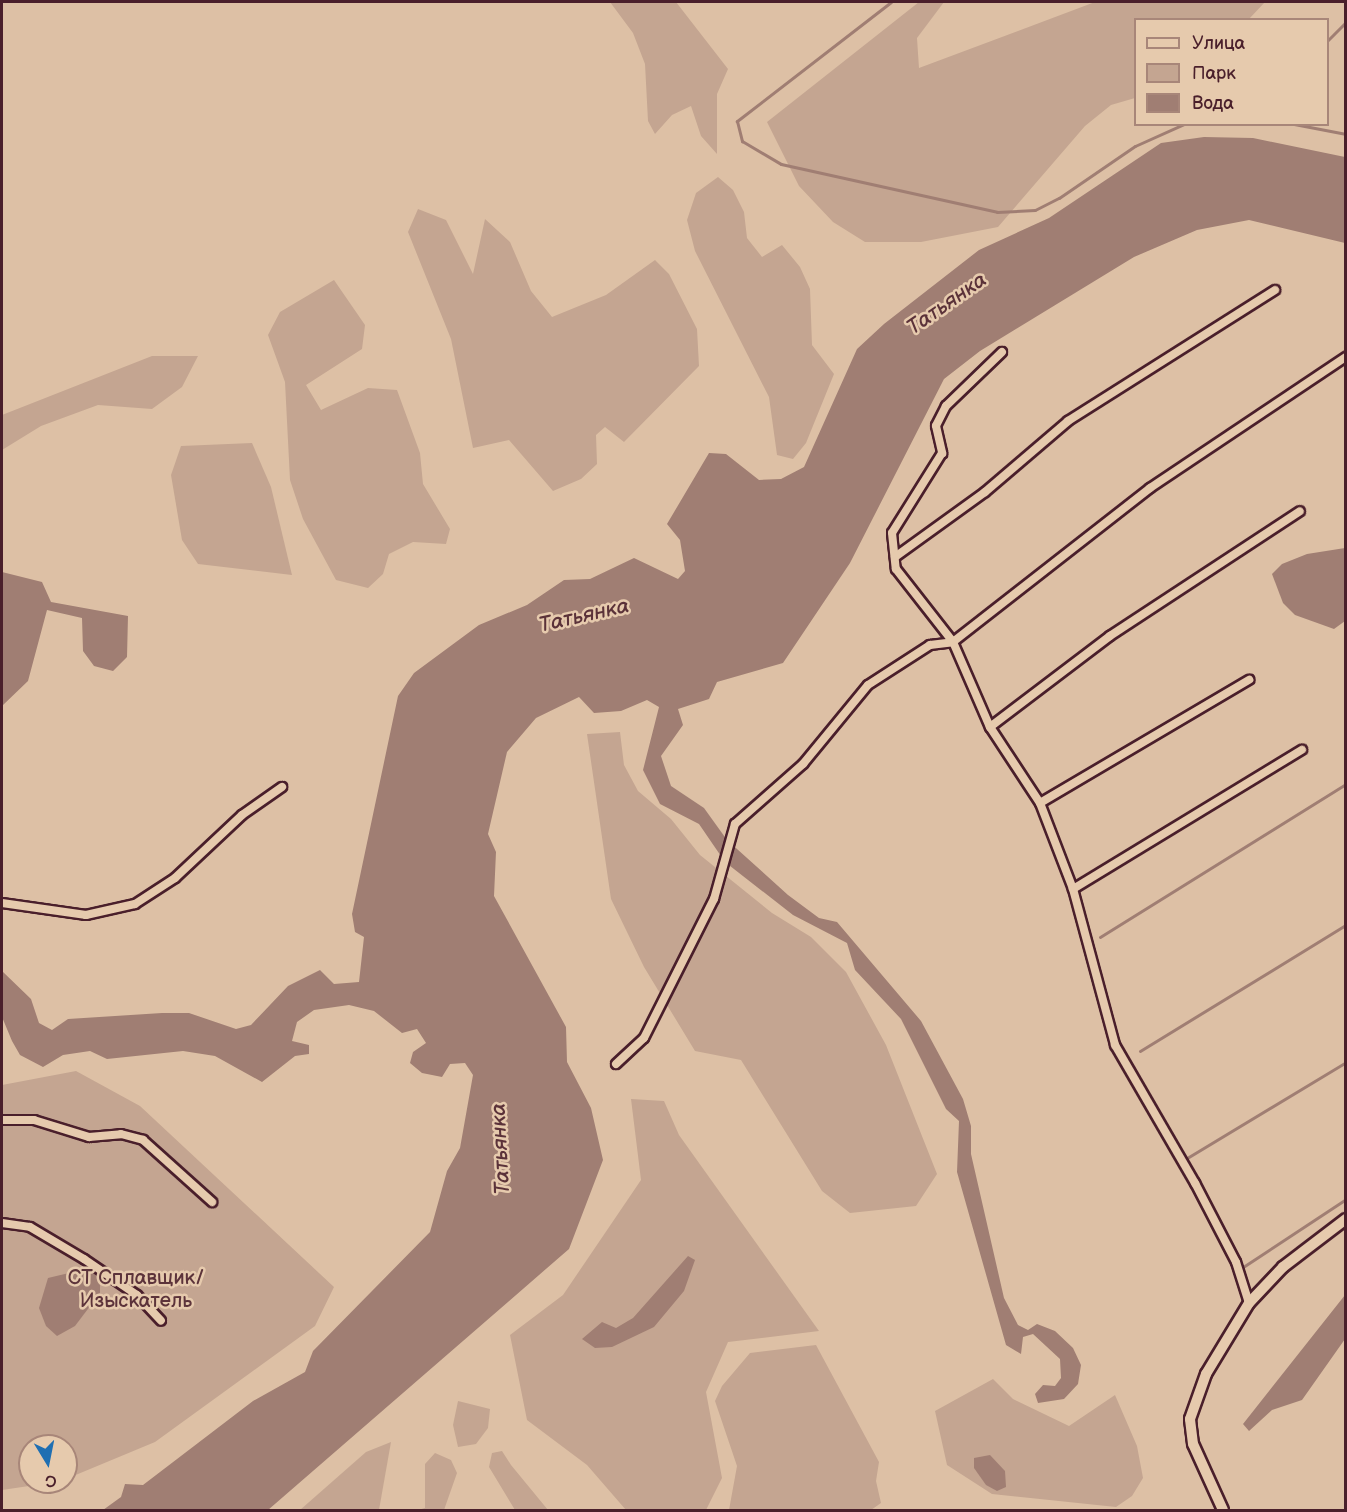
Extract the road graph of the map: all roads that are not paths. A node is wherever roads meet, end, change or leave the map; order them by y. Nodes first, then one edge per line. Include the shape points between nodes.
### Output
1 (1275, 290) dead end
2 (1002, 352) dead end
3 (1346, 357) edge
4 (1300, 511) dead end
5 (895, 557) junction
6 (953, 642) junction
7 (1249, 680) dead end
8 (990, 727) junction
9 (1302, 750) dead end
10 (282, 787) dead end
11 (1040, 803) junction
12 (1073, 889) junction
13 (2, 903) edge
14 (616, 1064) dead end
15 (2, 1120) edge
16 (212, 1202) dead end
17 (1346, 1219) edge
18 (2, 1223) edge
19 (1249, 1303) junction
20 (161, 1321) dead end
21 (1223, 1510) edge

1 - 5 street via 1068,421 986,492
2 - 5 street via 946,406 936,426 942,453 892,532
3 - 6 street via 1150,488
4 - 8 street via 1110,636
5 - 6 street via 896,568
6 - 8 street
6 - 14 street via 930,645 868,685 803,764 735,824 714,899 644,1038
7 - 11 street
8 - 11 street
9 - 12 street
10 - 13 street via 242,815 176,878 135,904 86,915
11 - 12 street
12 - 19 street via 1115,1045 1211,1212
15 - 16 street via 34,1120 90,1137 121,1134 143,1140
17 - 19 street via 1282,1268
18 - 20 street via 30,1227 84,1259 137,1295
19 - 21 street via 1206,1374 1190,1419 1192,1444

